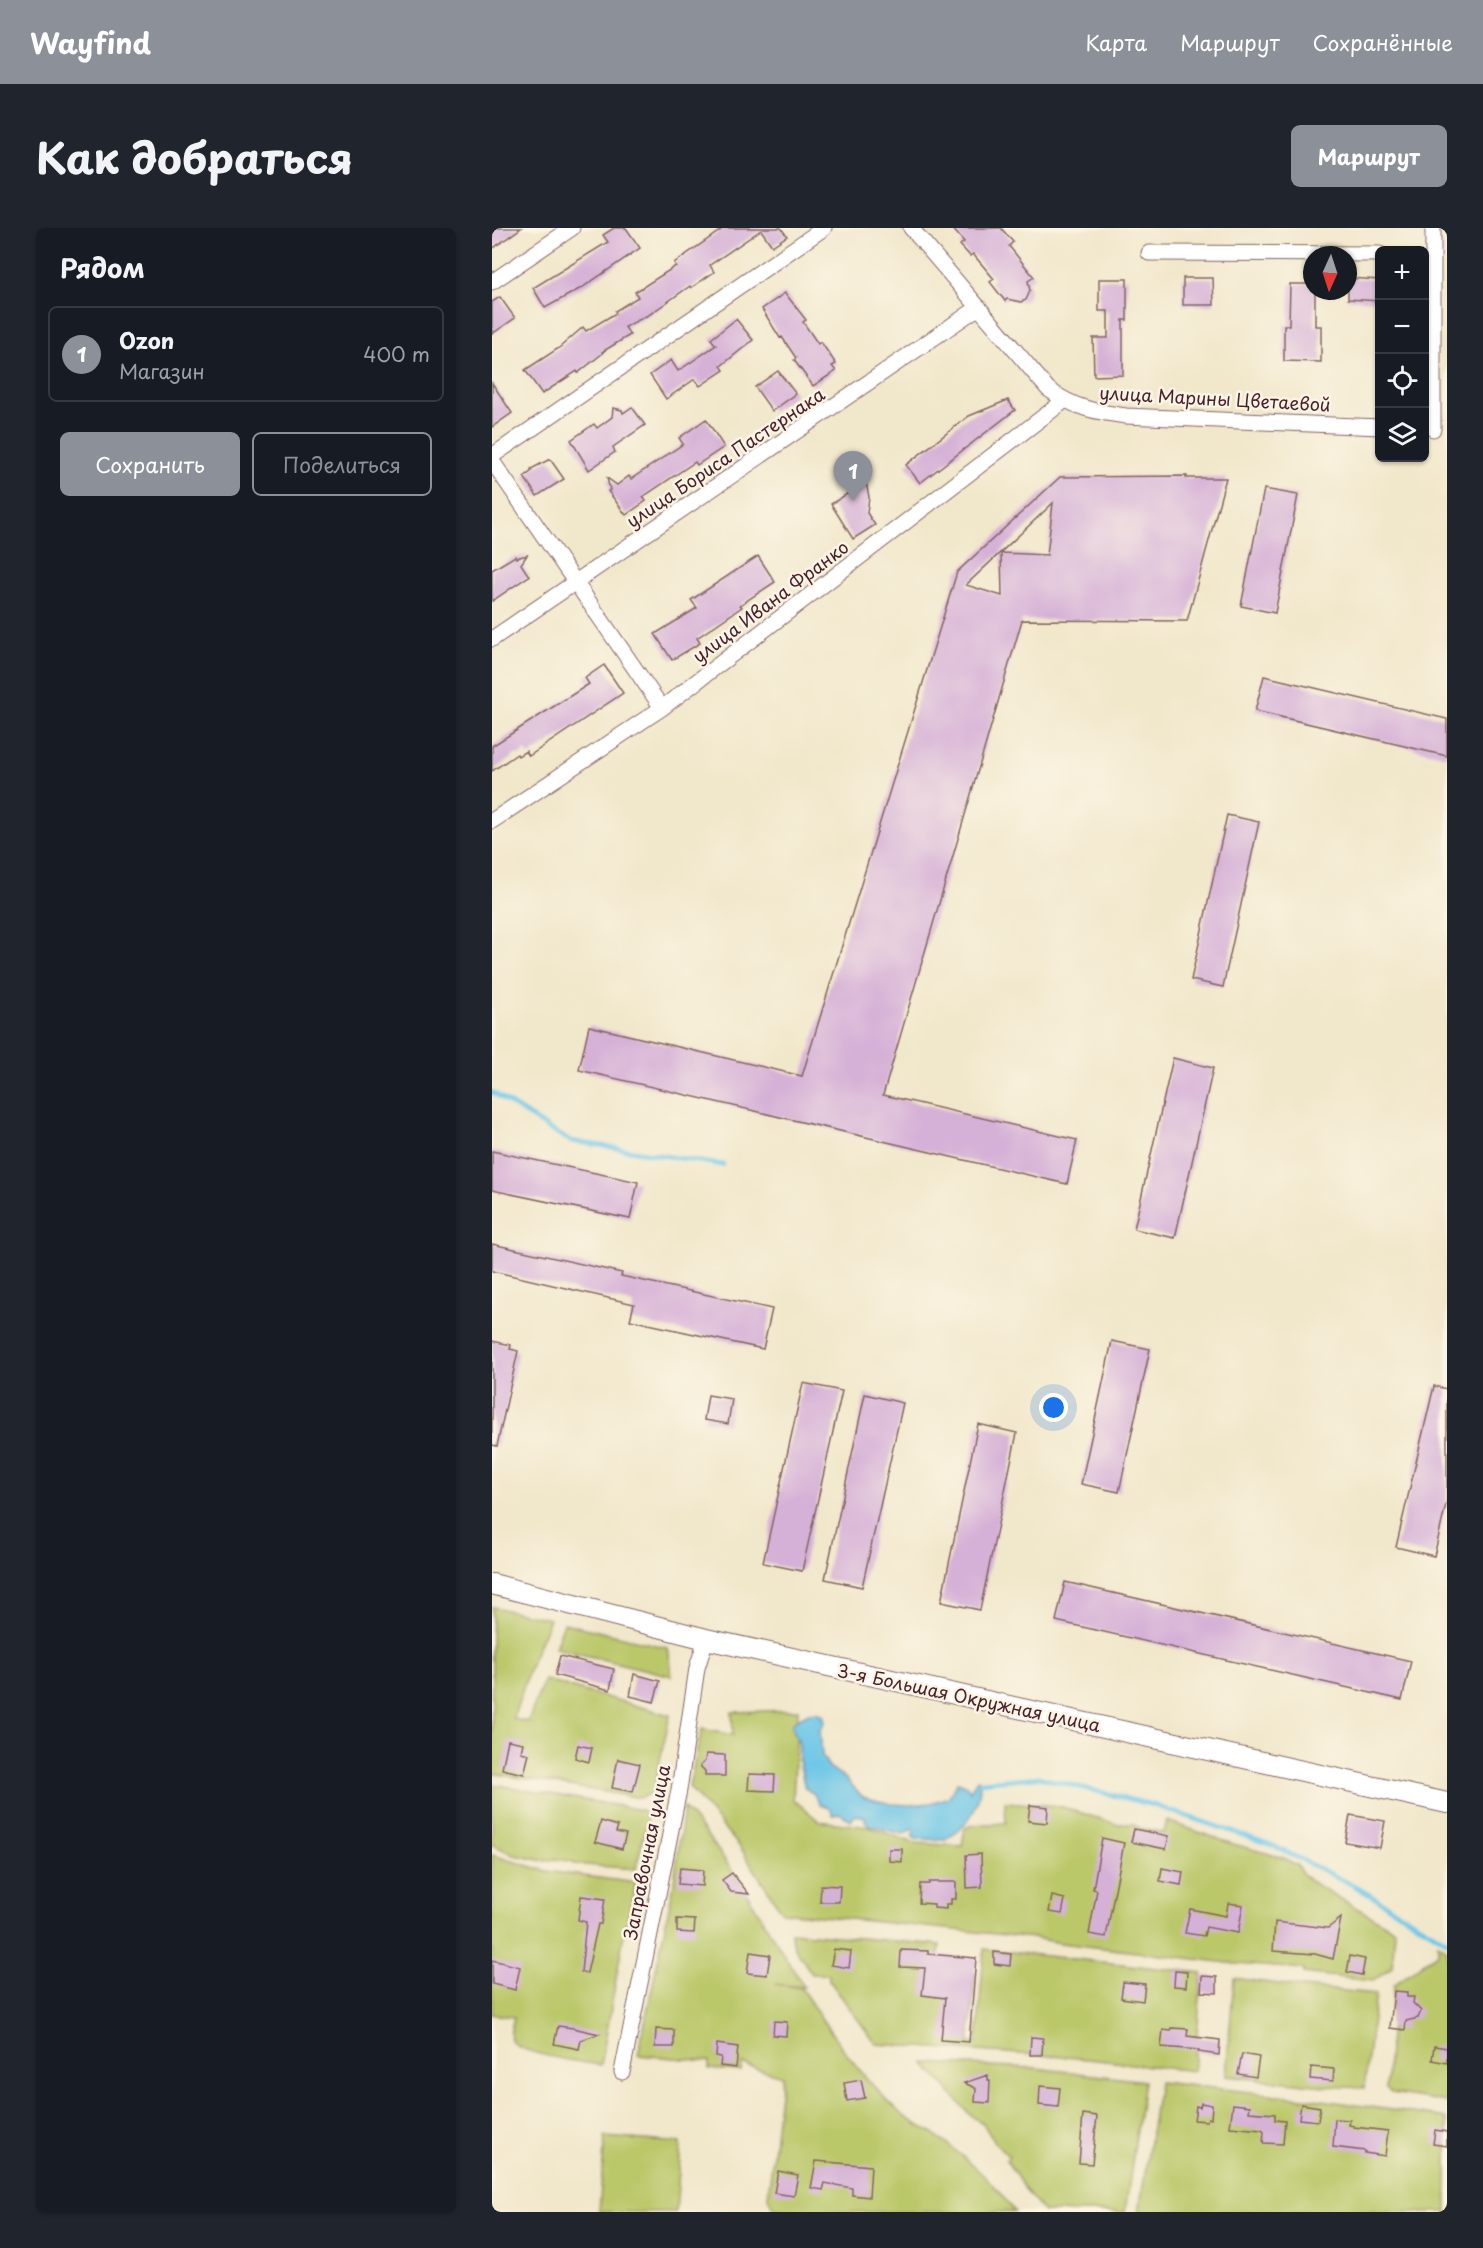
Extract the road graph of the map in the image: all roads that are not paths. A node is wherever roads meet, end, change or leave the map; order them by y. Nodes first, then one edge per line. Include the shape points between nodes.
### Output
1 (572, 228) edge
2 (824, 228) edge
3 (911, 228) edge
4 (1433, 228) edge
5 (1149, 253) dead end
6 (1375, 254) edge
7 (1435, 255) edge
8 (492, 282) edge
9 (979, 308) junction
10 (1064, 401) junction
11 (1375, 426) edge
12 (1435, 428) edge
13 (492, 456) edge
14 (492, 461) edge
15 (575, 582) junction
16 (492, 639) edge
17 (662, 708) junction
18 (492, 821) edge
19 (492, 1584) edge
20 (706, 1640) junction
21 (1447, 1803) edge
22 (622, 2072) dead end

1 - 8 street
2 - 13 street
3 - 9 street, улица Марины Цветаевой
4 - 7 street
5 - 6 street
7 - 12 street
9 - 10 street, улица Марины Цветаевой via 1048,389
9 - 15 street, улица Бориса Пастернака
10 - 11 street, улица Марины Цветаевой via 1091,411 1126,416
10 - 17 street, улица Ивана Франко
14 - 15 street
15 - 16 street, улица Бориса Пастернака
15 - 17 street
17 - 18 street, улица Ивана Франко
19 - 20 street, 3-я Большая Окружная улица
20 - 21 street, 3-я Большая Окружная улица
20 - 22 street, Заправочная улица via 697,1668 679,1790

